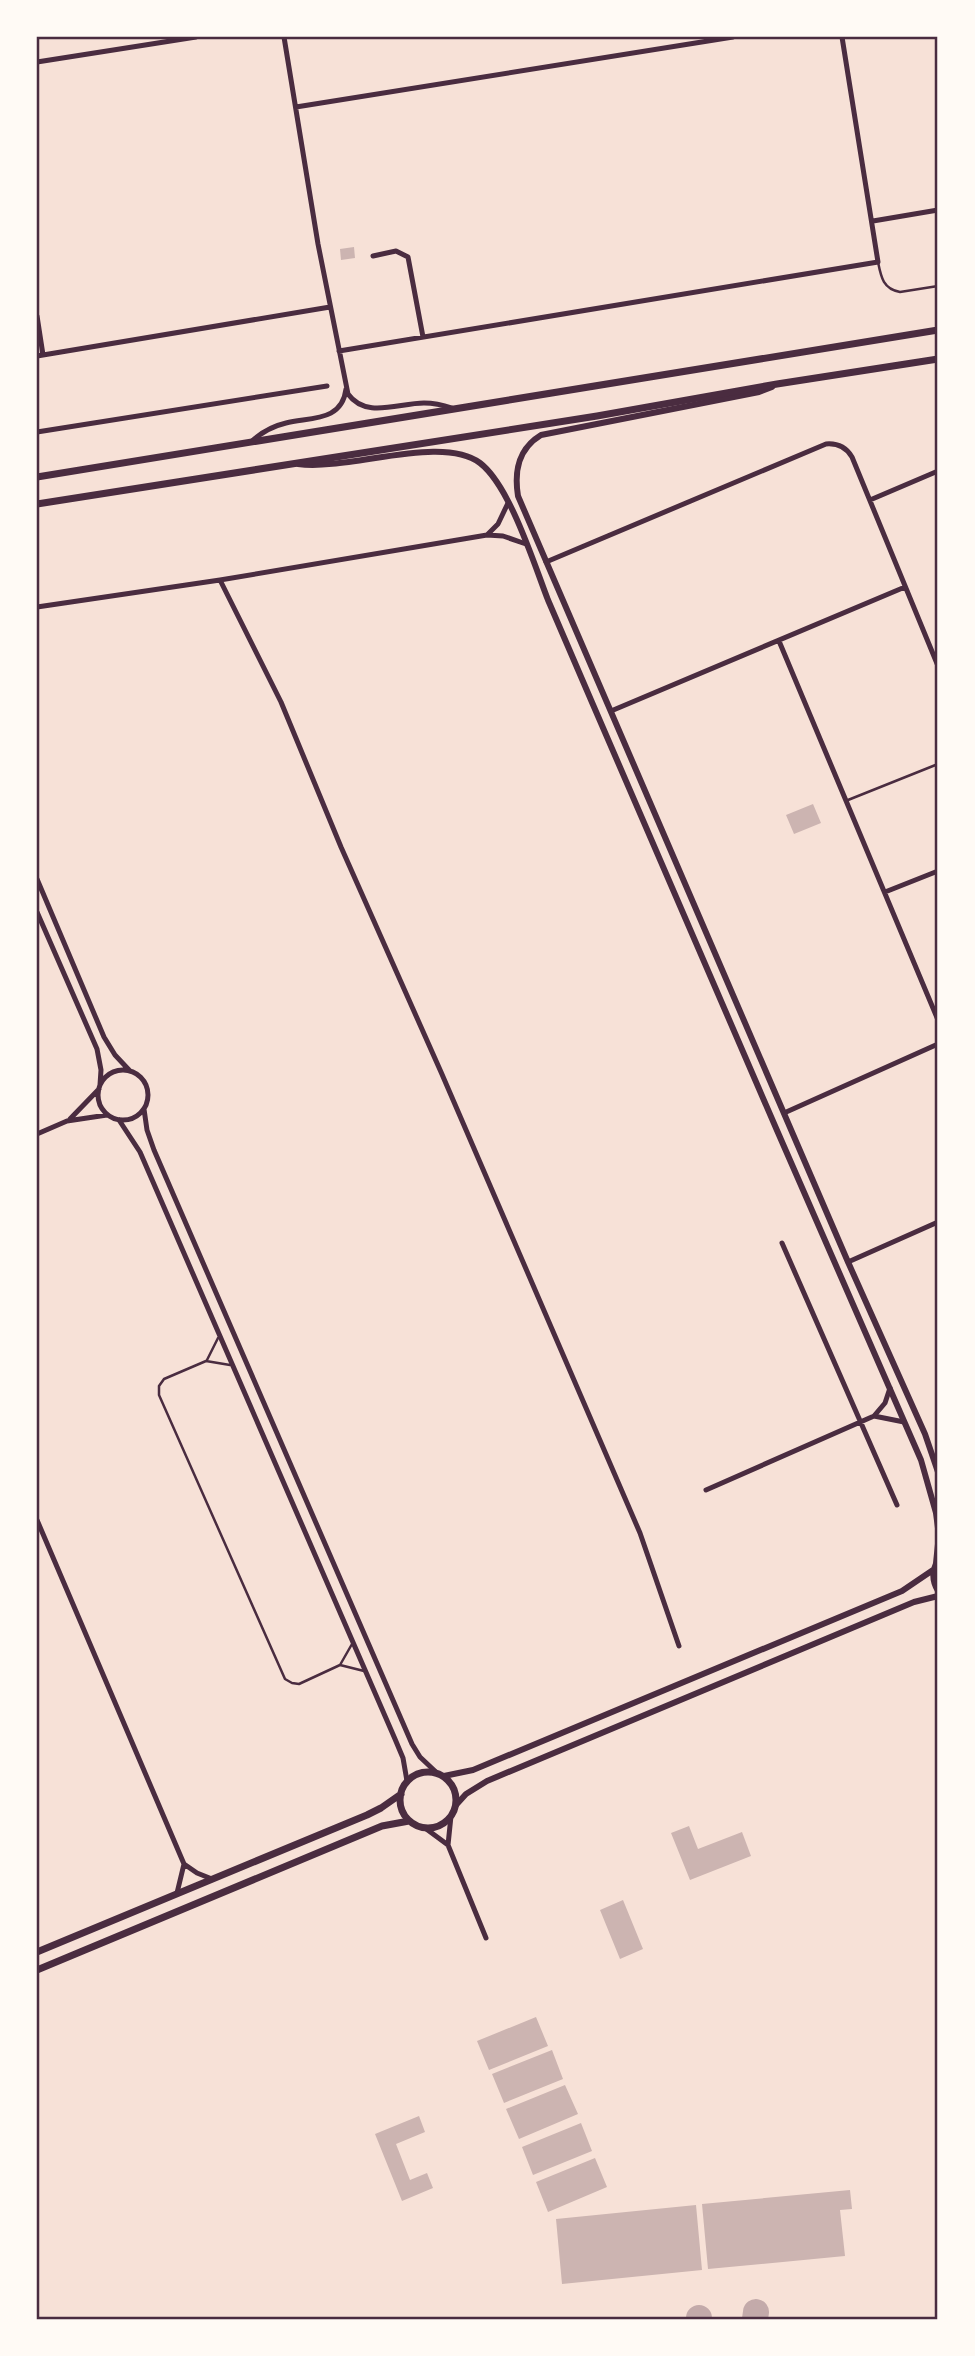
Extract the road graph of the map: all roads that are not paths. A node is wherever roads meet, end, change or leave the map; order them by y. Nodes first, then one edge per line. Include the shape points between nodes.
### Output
1 (196, 37) edge
2 (284, 37) edge
3 (733, 37) edge
4 (842, 37) edge
5 (37, 62) edge
6 (296, 107) junction
7 (938, 210) edge
8 (873, 221) junction
9 (373, 256) dead end
10 (878, 262) junction
11 (938, 286) edge
12 (330, 307) junction
13 (37, 316) edge
14 (938, 330) edge
15 (423, 337) junction
16 (339, 351) junction
17 (40, 356) edge
18 (938, 359) edge
19 (777, 384) junction
20 (327, 386) dead end
21 (346, 389) junction
22 (453, 409) junction
23 (37, 432) edge
24 (251, 442) junction
25 (289, 463) junction
26 (938, 471) edge
27 (37, 477) edge
28 (870, 500) junction
29 (508, 503) junction
30 (37, 504) edge
31 (487, 535) junction
32 (526, 544) junction
33 (546, 562) junction
34 (220, 580) junction
35 (905, 587) junction
36 (37, 607) edge
37 (779, 641) junction
38 (938, 666) edge
39 (611, 711) junction
40 (938, 764) edge
41 (845, 801) junction
42 (938, 871) edge
43 (37, 879) edge
44 (885, 892) junction
45 (37, 912) edge
46 (938, 1020) edge
47 (938, 1044) edge
48 (130, 1071) junction
49 (100, 1087) junction
50 (144, 1109) junction
51 (784, 1113) junction
52 (107, 1115) junction
53 (118, 1120) junction
54 (67, 1121) junction
55 (37, 1134) edge
56 (938, 1223) edge
57 (782, 1243) dead end
58 (848, 1262) junction
59 (219, 1335) junction
60 (206, 1361) junction
61 (233, 1365) junction
62 (890, 1388) junction
63 (874, 1416) junction
64 (861, 1422) junction
65 (904, 1422) junction
66 (938, 1472) edge
67 (706, 1490) dead end
68 (898, 1505) dead end
69 (37, 1520) edge
70 (938, 1528) edge
71 (938, 1544) edge
72 (936, 1564) edge
73 (938, 1594) edge
74 (354, 1641) junction
75 (679, 1646) dead end
76 (340, 1665) junction
77 (366, 1672) junction
78 (440, 1774) junction
79 (407, 1781) junction
80 (401, 1794) junction
81 (456, 1805) junction
82 (451, 1816) junction
83 (409, 1821) junction
84 (425, 1828) junction
85 (448, 1846) junction
86 (184, 1864) junction
87 (212, 1879) junction
88 (177, 1893) junction
89 (486, 1938) dead end
90 (37, 1952) edge
91 (37, 1970) edge

1 - 5 street
2 - 6 street
3 - 6 street
4 - 8 street
6 - 12 street
7 - 8 street
8 - 10 street
9 - 15 street via 396,251 408,257
10 - 11 lane via 881,279 894,291
10 - 15 street
12 - 16 street
12 - 17 street
13 - 17 street
14 - 22 main road
15 - 16 street
16 - 21 street
18 - 19 main road
19 - 25 main road via 583,419
19 - 33 street via 554,431 532,440 519,461 516,484 521,507
20 - 23 street
21 - 22 street via 355,402 369,408 426,402
21 - 24 street via 342,403 331,414 276,426
22 - 24 main road
24 - 27 main road
25 - 29 street via 329,466 455,451 489,471
25 - 30 main road
26 - 28 street
28 - 33 street via 849,452 826,444
28 - 35 street
29 - 31 street
29 - 32 street
31 - 32 street
31 - 34 street
32 - 62 street
33 - 39 street
34 - 36 street
34 - 75 street via 281,702 635,1521
35 - 37 street
35 - 38 street
37 - 39 street
37 - 41 street
39 - 51 street
40 - 41 lane
41 - 44 street
42 - 44 street
43 - 48 street via 104,1037
44 - 46 street
45 - 49 street via 97,1049
47 - 51 street
48 - 49 street via 116,1071
48 - 50 street via 147,1086
49 - 52 street via 99,1103
49 - 54 street
50 - 53 street via 137,1116
50 - 78 street via 154,1150 412,1744
51 - 58 street
52 - 53 street
52 - 54 street
53 - 59 street via 140,1152
54 - 55 street
56 - 58 street
57 - 64 street
58 - 66 street
59 - 60 lane
59 - 61 street
60 - 61 lane
60 - 76 lane via 164,1379 159,1395 285,1679 299,1684
61 - 74 street
62 - 63 street via 885,1404
62 - 65 street
63 - 64 street
63 - 65 street
64 - 67 street
64 - 68 street
65 - 70 street via 920,1460
69 - 86 street
71 - 72 street
72 - 73 street via 933,1578
72 - 78 street via 902,1591 473,1770
73 - 81 street via 487,1781
74 - 76 lane
74 - 77 street
76 - 77 lane
77 - 79 street via 401,1752
78 - 79 main road via 418,1773
78 - 81 main road via 456,1792
79 - 80 main road
80 - 83 main road via 401,1808
80 - 87 main road via 374,1812
81 - 82 main road
82 - 84 main road via 443,1824
82 - 85 street
83 - 84 main road
83 - 91 main road via 382,1826
84 - 85 street
85 - 89 street
86 - 87 street
86 - 88 street
87 - 88 main road
88 - 90 main road

